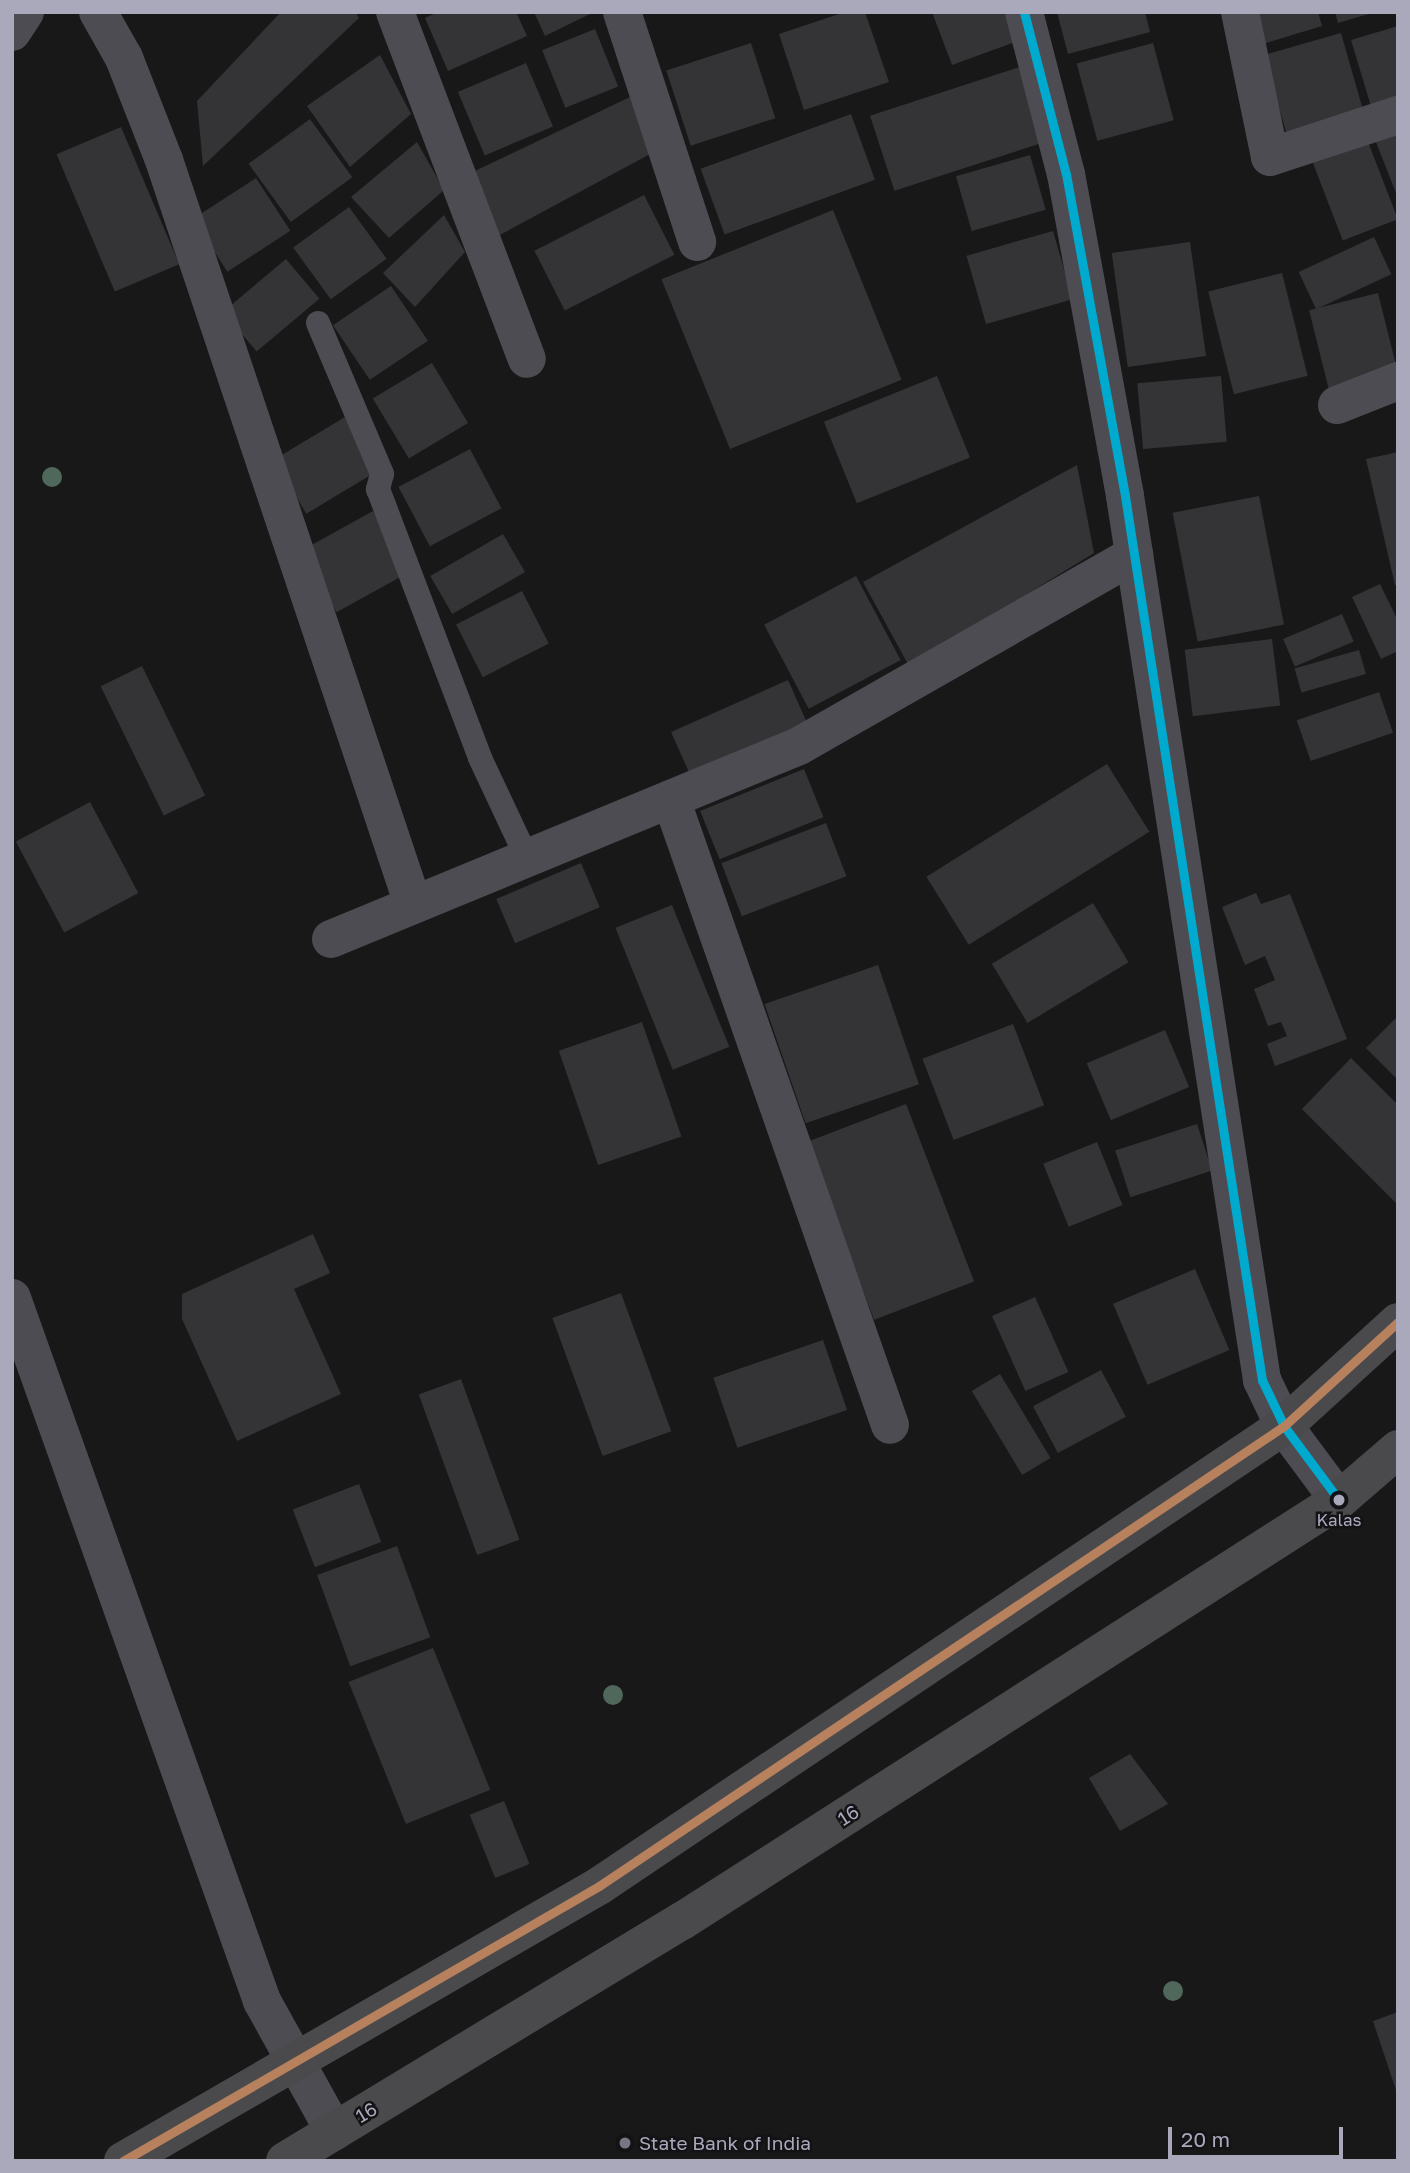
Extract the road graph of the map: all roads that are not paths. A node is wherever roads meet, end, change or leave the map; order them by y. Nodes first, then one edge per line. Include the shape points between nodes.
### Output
1 (25, 12) edge
2 (98, 12) edge
3 (395, 12) edge
4 (622, 12) edge
5 (1024, 12) edge
6 (1240, 12) edge
7 (12, 32) edge
8 (1398, 115) edge
9 (697, 242) dead end
10 (318, 323) dead end
11 (527, 359) dead end
12 (1398, 381) edge
13 (1337, 405) dead end
14 (1134, 555) junction
15 (671, 799) junction
16 (527, 858) junction
17 (413, 904) junction
18 (331, 939) dead end
19 (12, 1298) edge
20 (1398, 1322) edge
21 (890, 1425) dead end
22 (1284, 1426) junction
23 (1398, 1449) edge
24 (1339, 1500) junction
25 (295, 2062) junction
26 (334, 2132) junction
27 (147, 2155) edge
28 (285, 2161) edge

1 - 7 street
2 - 17 street via 164,160
3 - 11 street
4 - 9 street
5 - 14 street via 1066,174
6 - 8 street via 1270,158
10 - 16 lane via 382,474 378,489 480,758
12 - 13 street
14 - 15 street via 799,746
14 - 22 street via 1262,1380
15 - 16 street
15 - 21 street
16 - 17 street
17 - 18 street
19 - 25 street via 262,2001
20 - 22 main road
22 - 24 street
22 - 25 main road via 599,1886
23 - 24 main road, 16
24 - 26 main road, 16 via 682,1921
25 - 26 street
25 - 27 main road
26 - 28 main road, 16

